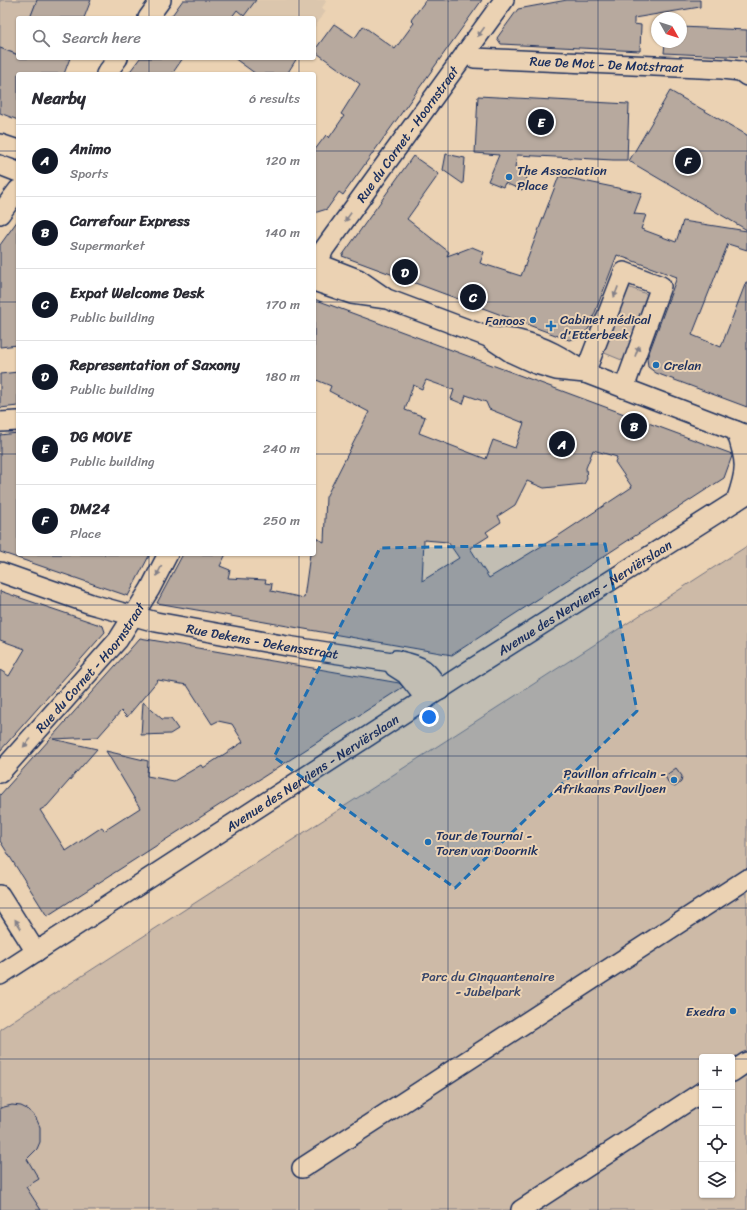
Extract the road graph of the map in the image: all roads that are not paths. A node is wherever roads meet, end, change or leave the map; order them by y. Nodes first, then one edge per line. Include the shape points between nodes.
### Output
1 (161, 0) edge
2 (504, 0) edge
3 (149, 16) edge
4 (466, 52) junction
5 (116, 60) edge
6 (108, 72) edge
7 (747, 76) edge
8 (0, 144) edge
9 (16, 149) edge
10 (0, 165) edge
11 (16, 171) edge
12 (16, 193) edge
13 (0, 214) edge
14 (316, 267) edge
15 (316, 269) edge
16 (585, 373) junction
17 (624, 388) junction
18 (16, 420) edge
19 (0, 422) edge
20 (742, 433) edge
21 (742, 497) edge
22 (167, 556) edge
23 (0, 572) edge
24 (134, 616) junction
25 (433, 695) junction
26 (0, 773) edge
27 (747, 879) edge
28 (739, 892) edge
29 (0, 895) edge
30 (36, 952) junction
31 (0, 975) edge
32 (747, 1062) edge
33 (735, 1070) edge
34 (699, 1094) edge
35 (302, 1168) dead end
36 (521, 1210) edge

1 - 3 street
2 -> 4 street, Rue du Cornet - Hoornstraat
4 - 7 street, Rue De Mot - De Motstraat via 474,58 722,69 740,71
4 -> 14 street, Rue du Cornet - Hoornstraat via 324,249
5 - 6 street
8 - 9 street
10 - 11 street
12 - 13 street
15 - 16 street via 358,279 387,299 488,337 517,340 543,347
16 - 17 street
17 -> 16 street via 661,286 624,272
17 - 20 street
18 - 19 street
20 - 21 street via 745,466
21 - 25 street, Avenue des Nerviens - Nerviërslaan
22 -> 24 street, Rue du Cornet - Hoornstraat
23 - 24 street, Rue Dekens - Dekensstraat via 91,604
24 - 25 street, Rue Dekens - Dekensstraat via 287,646 392,662 395,667
24 -> 26 street, Rue du Cornet - Hoornstraat via 118,640
25 - 30 street, Avenue des Nerviens - Nerviërslaan
27 - 28 street
28 - 35 street
30 -> 29 street
30 - 31 street, Avenue des Nerviens - Nerviërslaan
32 - 33 street
34 - 36 street

